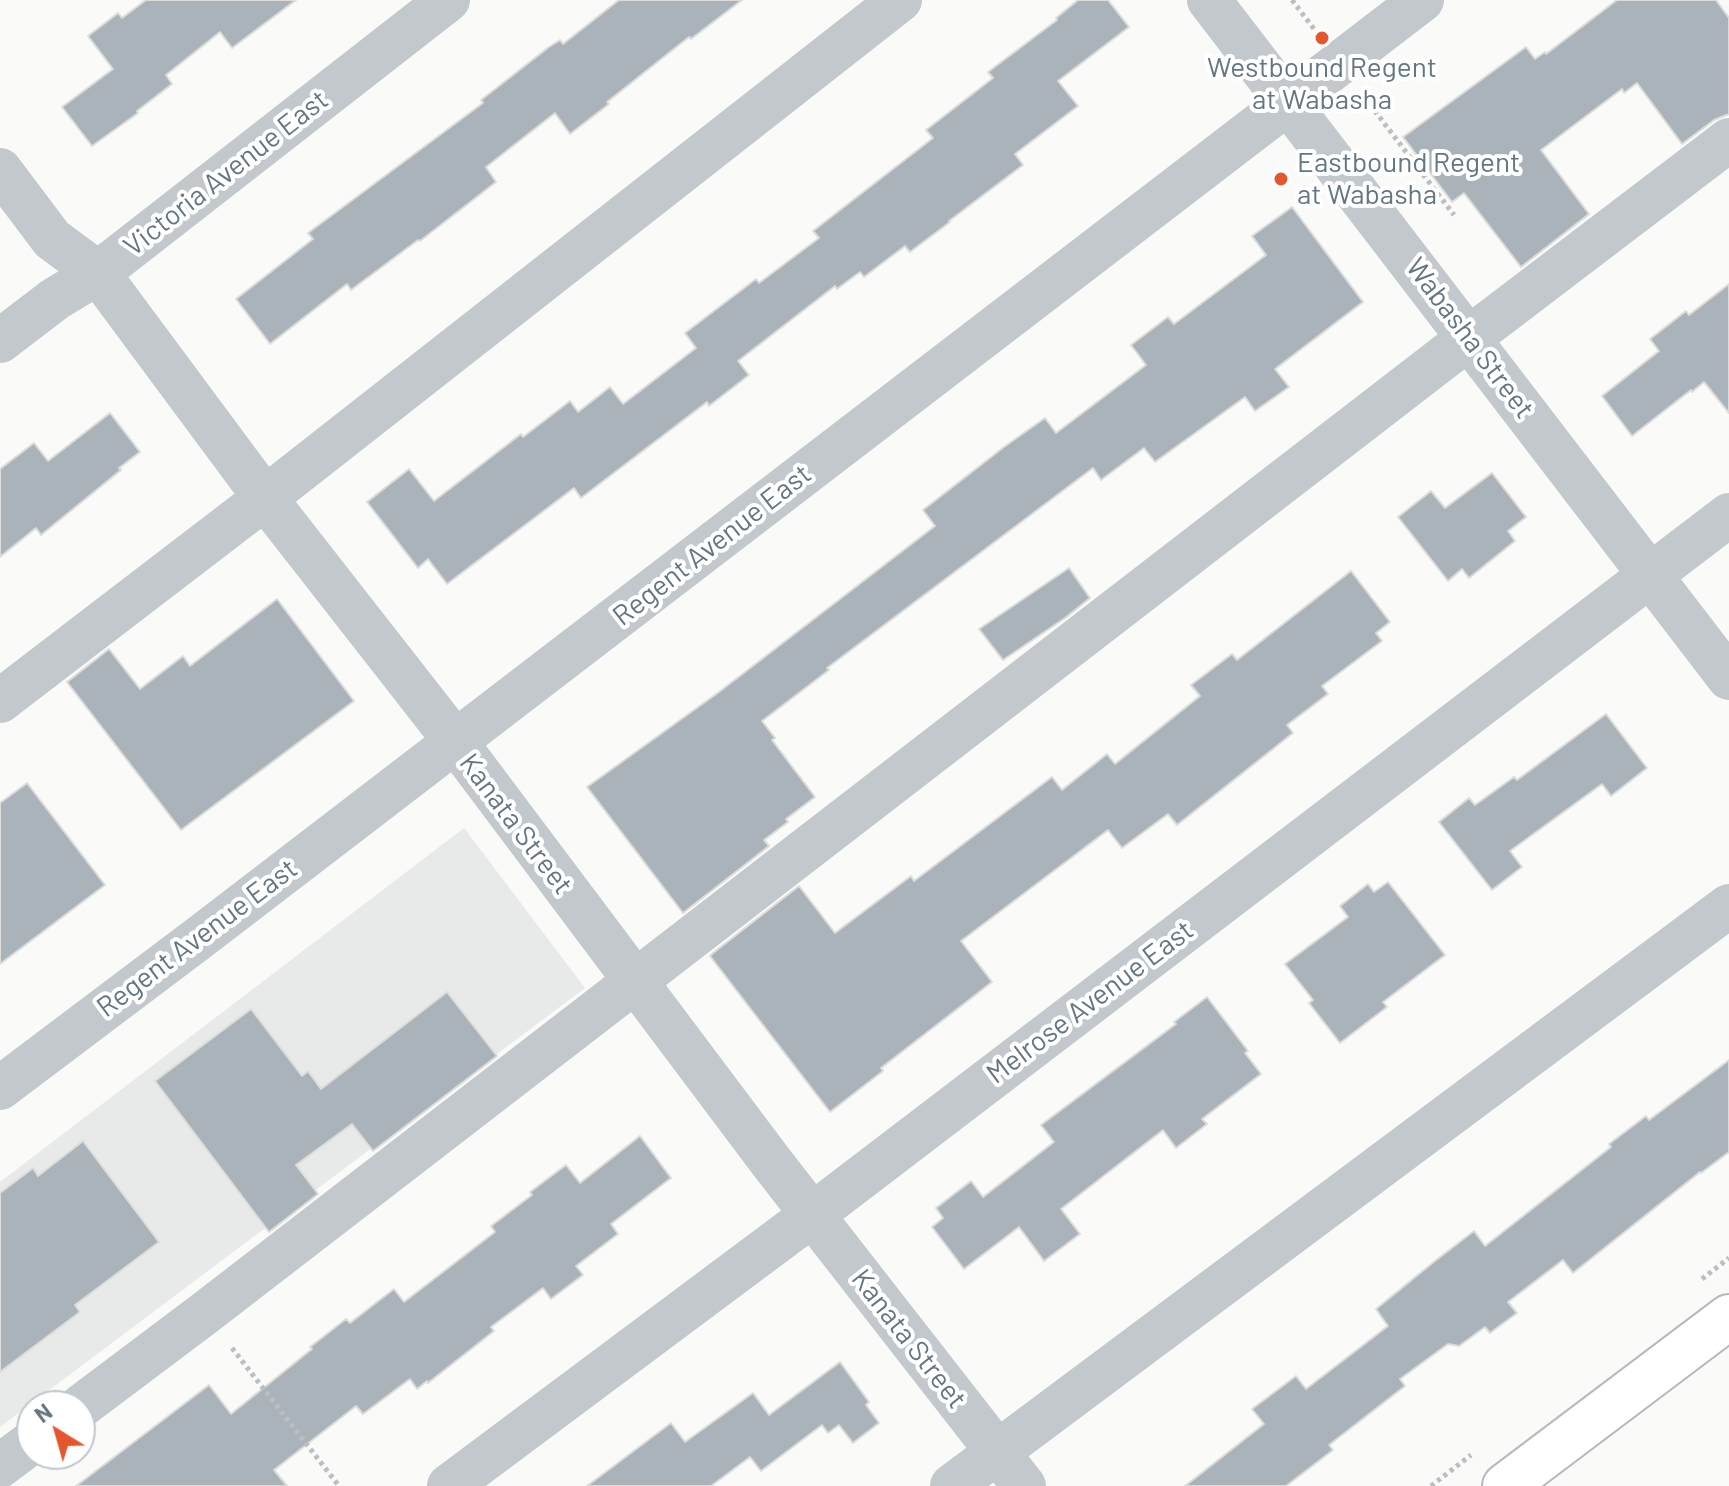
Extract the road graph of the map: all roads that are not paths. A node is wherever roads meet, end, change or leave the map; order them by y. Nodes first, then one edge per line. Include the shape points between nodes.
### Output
1 (448, 0) edge
2 (900, 0) edge
3 (1209, 0) edge
4 (1422, 0) edge
5 (1288, 102) junction
6 (1729, 140) edge
7 (0, 170) edge
8 (98, 273) junction
9 (1469, 338) junction
10 (0, 341) edge
11 (265, 498) junction
12 (1729, 515) edge
13 (1650, 574) junction
14 (1729, 678) edge
15 (0, 701) edge
16 (455, 741) junction
17 (1729, 906) edge
18 (634, 982) junction
19 (0, 1088) edge
20 (812, 1215) junction
21 (1729, 1317) edge
22 (96, 1395) edge
23 (997, 1452) junction
24 (449, 1486) edge
25 (952, 1486) edge
26 (1024, 1486) edge
27 (1505, 1486) edge

1 - 8 street, Victoria Avenue East
2 - 11 street
3 - 5 street, Wabasha Street
4 - 5 street, Regent Avenue East
5 - 9 street, Wabasha Street
5 - 16 street, Regent Avenue East
6 - 9 street
7 - 8 street, Kanata Street via 52,239
8 - 10 street, Victoria Avenue East
8 - 11 street, Kanata Street
9 - 13 street, Wabasha Street
9 - 18 street
11 - 15 street
11 - 16 street, Kanata Street
12 - 13 street, Melrose Avenue East
13 - 14 street, Wabasha Street
13 - 20 street, Melrose Avenue East
16 - 18 street, Kanata Street
16 - 19 street, Regent Avenue East
17 - 23 street
18 - 20 street, Kanata Street
18 - 22 street
20 - 23 street, Kanata Street
20 - 24 street, Melrose Avenue East
21 - 27 main road
23 - 25 street
23 - 26 street, Kanata Street

